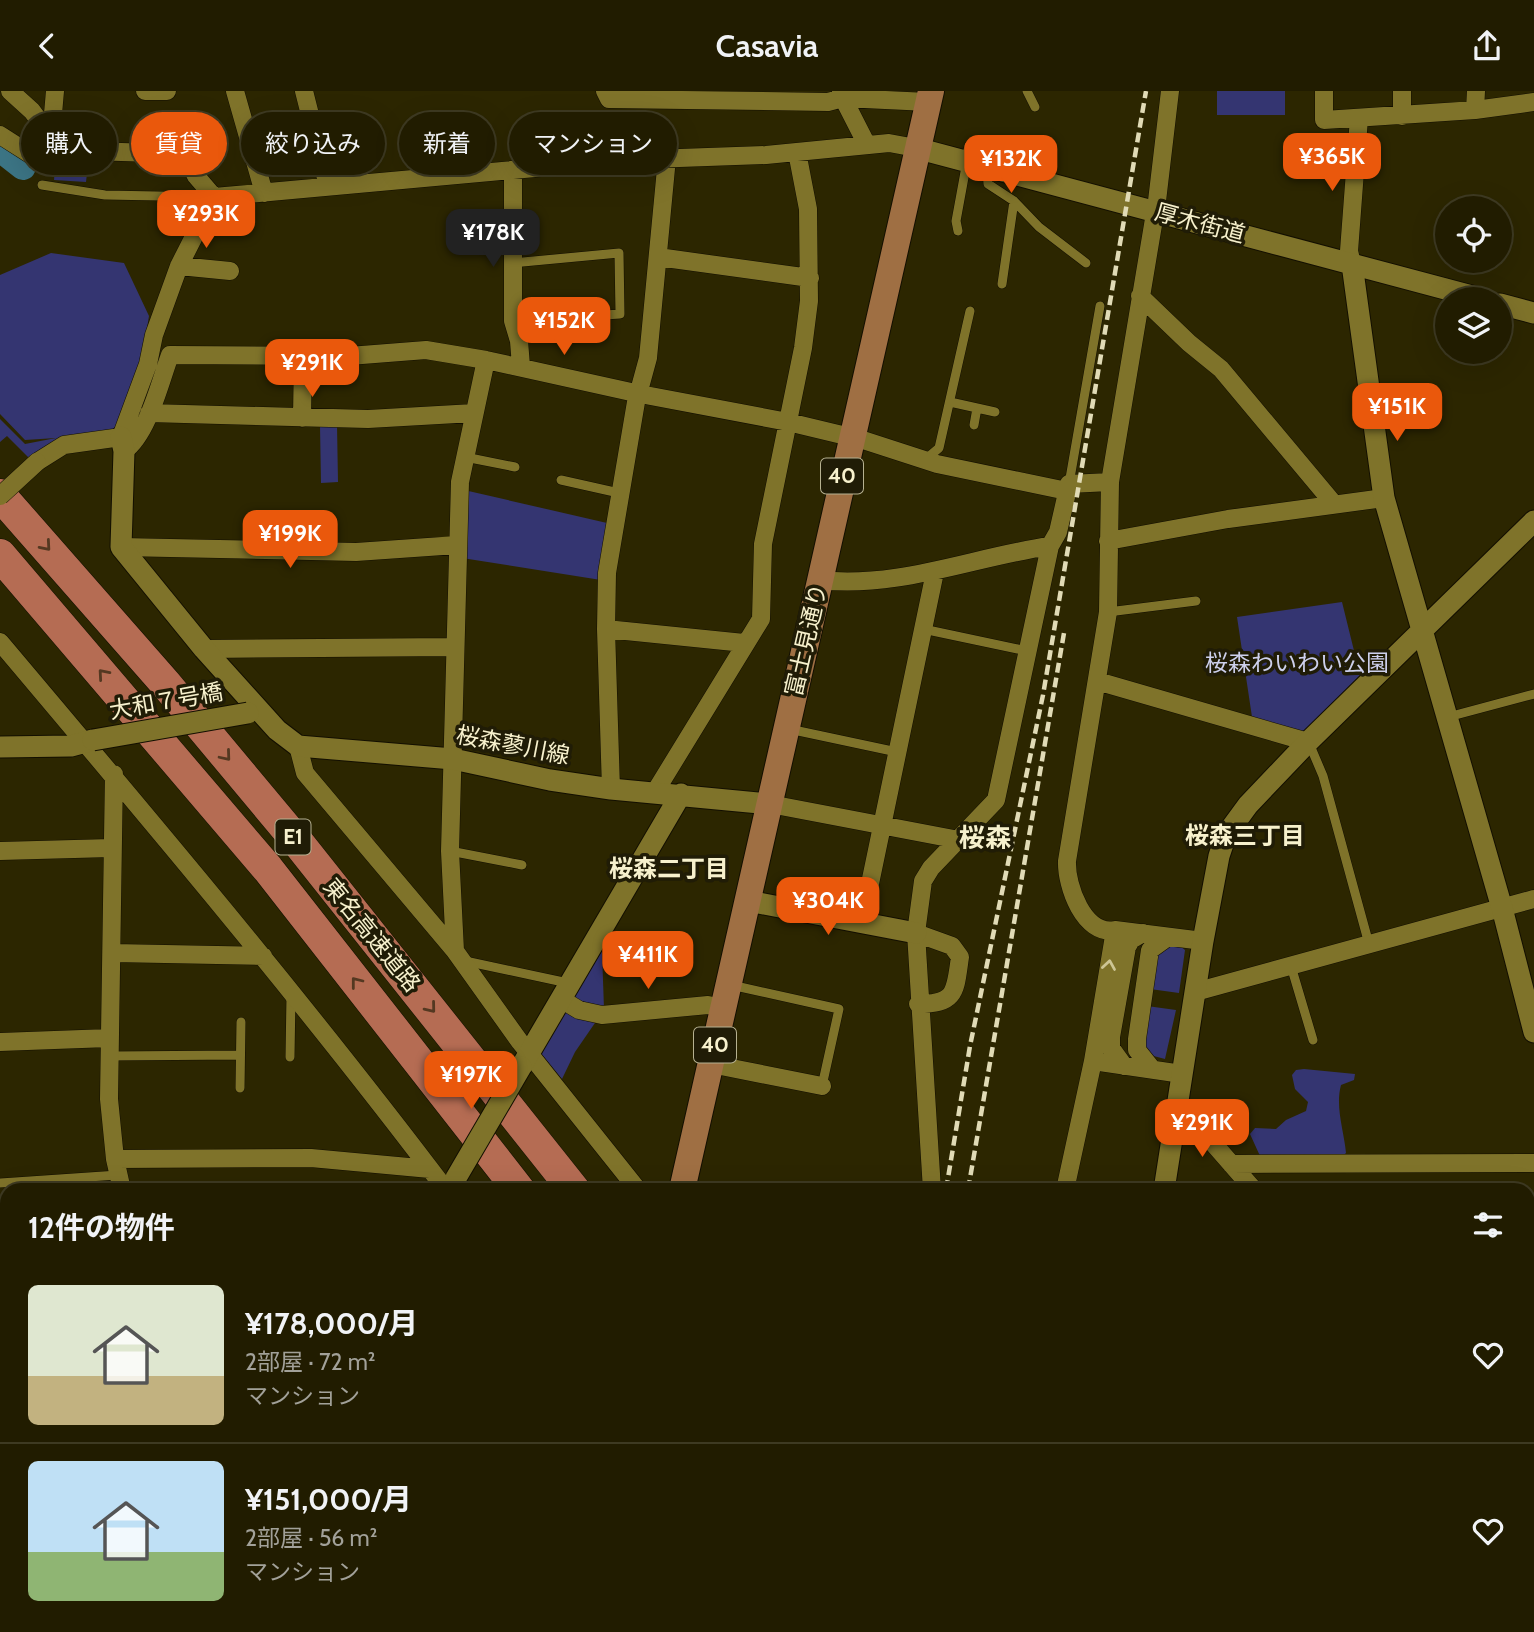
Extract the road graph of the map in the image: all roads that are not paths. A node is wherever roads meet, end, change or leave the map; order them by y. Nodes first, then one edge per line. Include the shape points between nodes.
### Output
1 (10, 91) edge
2 (55, 91) edge
3 (145, 91) edge
4 (167, 91) edge
5 (235, 91) edge
6 (304, 91) edge
7 (605, 91) edge
8 (1027, 91) edge
9 (1170, 91) edge
10 (1324, 91) edge
11 (1402, 91) edge
12 (1476, 91) edge
13 (842, 94) edge
14 (930, 96) edge
15 (1534, 102) edge
16 (1035, 107) dead end
17 (1475, 110) junction
18 (33, 112) edge
19 (53, 112) edge
20 (1402, 116) junction
21 (1359, 118) junction
22 (0, 135) edge
23 (1023, 143) dead end
24 (867, 145) junction
25 (21, 148) edge
26 (916, 148) junction
27 (117, 152) edge
28 (797, 152) junction
29 (677, 158) edge
30 (965, 167) junction
31 (987, 167) junction
32 (509, 170) edge
33 (513, 175) edge
34 (666, 175) edge
35 (42, 185) dead end
36 (328, 186) junction
37 (264, 193) junction
38 (214, 197) junction
39 (1014, 201) junction
40 (1155, 212) junction
41 (958, 231) dead end
42 (659, 257) junction
43 (512, 263) junction
44 (1086, 263) dead end
45 (1352, 264) junction
46 (179, 266) junction
47 (230, 271) dead end
48 (810, 278) junction
49 (1002, 284) dead end
50 (1438, 287) edge
51 (1140, 296) junction
52 (1100, 306) dead end
53 (1512, 307) edge
54 (970, 310) dead end
55 (1534, 313) edge
56 (513, 321) junction
57 (303, 355) junction
58 (486, 360) junction
59 (520, 366) junction
60 (640, 394) junction
61 (950, 402) junction
62 (977, 408) junction
63 (995, 412) dead end
64 (149, 413) junction
65 (474, 414) junction
66 (302, 418) junction
67 (788, 422) junction
68 (974, 425) dead end
69 (851, 437) junction
70 (123, 444) junction
71 (466, 457) junction
72 (926, 459) junction
73 (515, 467) dead end
74 (561, 480) dead end
75 (1110, 482) junction
76 (1068, 488) junction
77 (619, 493) junction
78 (0, 495) edge
79 (1384, 498) junction
80 (1334, 504) junction
81 (1534, 521) edge
82 (1108, 541) junction
83 (457, 545) junction
84 (1050, 546) junction
85 (121, 547) junction
86 (0, 555) edge
87 (935, 572) junction
88 (820, 580) junction
89 (1196, 601) dead end
90 (1108, 612) junction
91 (606, 629) junction
92 (923, 629) junction
93 (1423, 629) junction
94 (0, 642) edge
95 (744, 643) junction
96 (455, 647) junction
97 (204, 649) junction
98 (1027, 651) junction
99 (1097, 681) junction
100 (1534, 694) edge
101 (254, 712) junction
102 (1448, 717) junction
103 (786, 728) junction
104 (89, 741) junction
105 (1308, 742) junction
106 (0, 747) edge
107 (298, 747) junction
108 (897, 752) junction
109 (453, 759) junction
110 (114, 774) junction
111 (611, 789) junction
112 (655, 792) junction
113 (681, 794) junction
114 (770, 804) junction
115 (882, 826) junction
116 (959, 839) junction
117 (111, 848) junction
118 (0, 851) edge
119 (450, 851) junction
120 (522, 865) dead end
121 (1534, 899) edge
122 (748, 901) junction
123 (1502, 908) junction
124 (862, 922) junction
125 (1115, 930) junction
126 (916, 933) junction
127 (1155, 935) junction
128 (1203, 941) junction
129 (1369, 944) junction
130 (113, 953) junction
131 (458, 955) junction
132 (263, 956) junction
133 (1291, 965) junction
134 (291, 991) junction
135 (565, 991) junction
136 (1195, 992) junction
137 (726, 996) junction
138 (918, 1005) junction
139 (241, 1022) dead end
140 (1534, 1032) edge
141 (1313, 1040) dead end
142 (0, 1042) edge
143 (109, 1047) junction
144 (240, 1055) junction
145 (290, 1057) dead end
146 (525, 1060) junction
147 (1093, 1062) junction
148 (711, 1064) junction
149 (1139, 1068) junction
150 (1182, 1074) junction
151 (822, 1086) joint
152 (240, 1088) dead end
153 (1178, 1103) junction
154 (1534, 1163) edge
155 (1231, 1164) junction
156 (430, 1169) junction
157 (118, 1175) edge
158 (0, 1183) edge
159 (446, 1183) edge
160 (452, 1183) edge
161 (514, 1183) edge
162 (568, 1183) edge
163 (632, 1183) edge
164 (684, 1183) edge
165 (931, 1183) edge
166 (1067, 1183) edge
167 (1165, 1183) edge
168 (1248, 1183) edge

1 - 18 street
2 - 19 street
3 - 4 street
5 - 37 street
6 - 36 street
7 - 13 street via 609,99 828,102
8 - 16 lane
9 - 40 street
10 - 21 street via 1324,120
11 - 20 street
12 - 17 street
13 - 14 street
13 - 24 street
14 - 26 main road, 富士見通り / 40
15 - 17 street
17 - 20 street
20 - 21 street
21 - 45 street via 1351,195
22 - 25 street
23 - 30 lane via 969,146
24 - 26 street
24 - 28 street
26 - 30 street, 厚木街道
26 - 69 main road, 富士見通り / 40
27 - 38 street via 186,154 196,176
28 - 29 street
28 - 48 street via 808,209
30 - 31 street, 厚木街道
30 - 41 lane
31 - 39 lane via 988,184
31 - 40 street, 厚木街道
32 - 36 street
33 - 43 street
34 - 42 street
35 - 38 lane via 106,195
36 - 37 street
37 - 38 street
38 - 46 street
39 - 44 lane
39 - 49 lane
40 - 45 street, 厚木街道
40 - 51 street
42 - 48 street
42 - 60 street
43 - 56 street
43 - 56 lane via 619,253 620,314
45 - 50 street, 厚木街道
45 - 79 street
46 - 47 street
46 - 70 street
48 - 67 street via 803,348
51 - 75 street
51 - 80 street via 1221,369
52 - 76 lane
53 - 55 street
54 - 61 lane
56 - 59 street
57 - 58 street via 426,350
57 - 64 street via 170,355
57 - 66 street
58 - 59 street
58 - 65 street
59 - 60 street
60 - 67 street
60 - 77 street
61 - 62 lane
61 - 72 lane via 939,448
62 - 63 lane
62 - 68 lane
64 - 66 street
64 - 70 street via 130,447
65 - 66 street
65 - 71 street
67 - 69 street
67 - 95 street via 763,544 761,619
69 - 72 street
69 - 88 main road, 富士見通り / 40
70 - 78 street, bridge via 64,445
70 - 85 street
71 - 73 lane
71 - 83 street
72 - 76 street
74 - 77 lane
75 - 76 street
75 - 82 street
76 - 84 street
77 - 91 street via 607,573
78 -> 162 highway, 東名高速道路 / E1 via 296,840
79 - 80 street
79 - 93 street
80 - 82 street
81 - 93 street
82 - 90 street
83 - 85 street via 356,552
83 - 96 street
84 - 87 street
84 - 98 street
85 - 97 street
161 -> 86 highway, 東名高速道路 / E1 via 268,869
87 - 88 street via 901,578
87 - 92 street
88 - 103 main road, 富士見通り / 40
89 - 90 lane
90 - 99 street
91 - 95 street
91 - 111 street
92 - 98 lane
92 - 108 street
93 - 102 street
93 - 105 street
94 - 104 street
95 - 112 street
96 - 97 street
96 - 109 street
97 - 101 street
98 - 116 street via 996,800
99 - 105 street
99 - 125 street via 1066,872 1070,888 1095,928
100 - 102 lane
101 - 104 street, 大和７号橋, bridge
101 - 107 street
102 - 123 street
103 - 108 lane
103 - 114 main road, 富士見通り / 40
104 - 106 street, 大和７号橋
104 - 110 street
105 - 128 street via 1226,835
105 - 129 lane via 1323,776
107 - 109 street, 桜森蓼川線
107 - 131 street via 305,773
108 - 115 street
109 - 111 street, 桜森蓼川線
109 - 119 street
110 - 117 street
110 - 132 street
111 - 112 street, 桜森蓼川線
112 - 113 street, 桜森蓼川線
113 - 114 street, 桜森蓼川線
113 - 135 street
114 - 115 street
114 - 122 main road, 富士見通り / 40
115 - 116 street
115 - 124 street
116 - 126 street via 923,881
117 - 118 street
117 - 130 street
119 - 120 lane
119 - 131 street
121 - 123 street
122 - 124 street
122 - 137 main road, 富士見通り / 40
123 - 129 street
123 - 140 street
124 - 126 street
125 - 127 street
147 -> 125 street
126 - 138 street
126 - 138 street via 952,946 960,957 951,997 937,1004
127 - 128 street
127 - 149 street via 1137,1039
127 - 149 street via 1131,940 1127,947 1111,1037 1111,1048
128 - 136 street
129 - 133 street
130 - 132 street
130 - 143 street
131 - 135 lane
131 - 146 street
132 - 134 street
133 - 136 street
133 - 141 lane
134 - 145 lane
134 - 156 street
135 - 137 street via 590,1014 708,1005
135 - 146 street
136 - 150 street
137 - 148 main road, 富士見通り / 40
137 - 151 lane via 839,1009
138 - 165 street
139 - 144 lane
142 - 143 street
143 - 144 lane
143 - 157 street
144 - 152 lane
146 - 160 street, bridge
146 - 163 street
147 - 149 street
147 - 166 street
148 - 151 street
148 - 164 main road, 富士見通り / 40
149 - 150 street
150 - 153 street
153 - 155 street
153 - 167 street
154 - 155 street
155 - 168 street
156 - 157 street via 311,1158
156 - 159 street
157 - 158 lane

